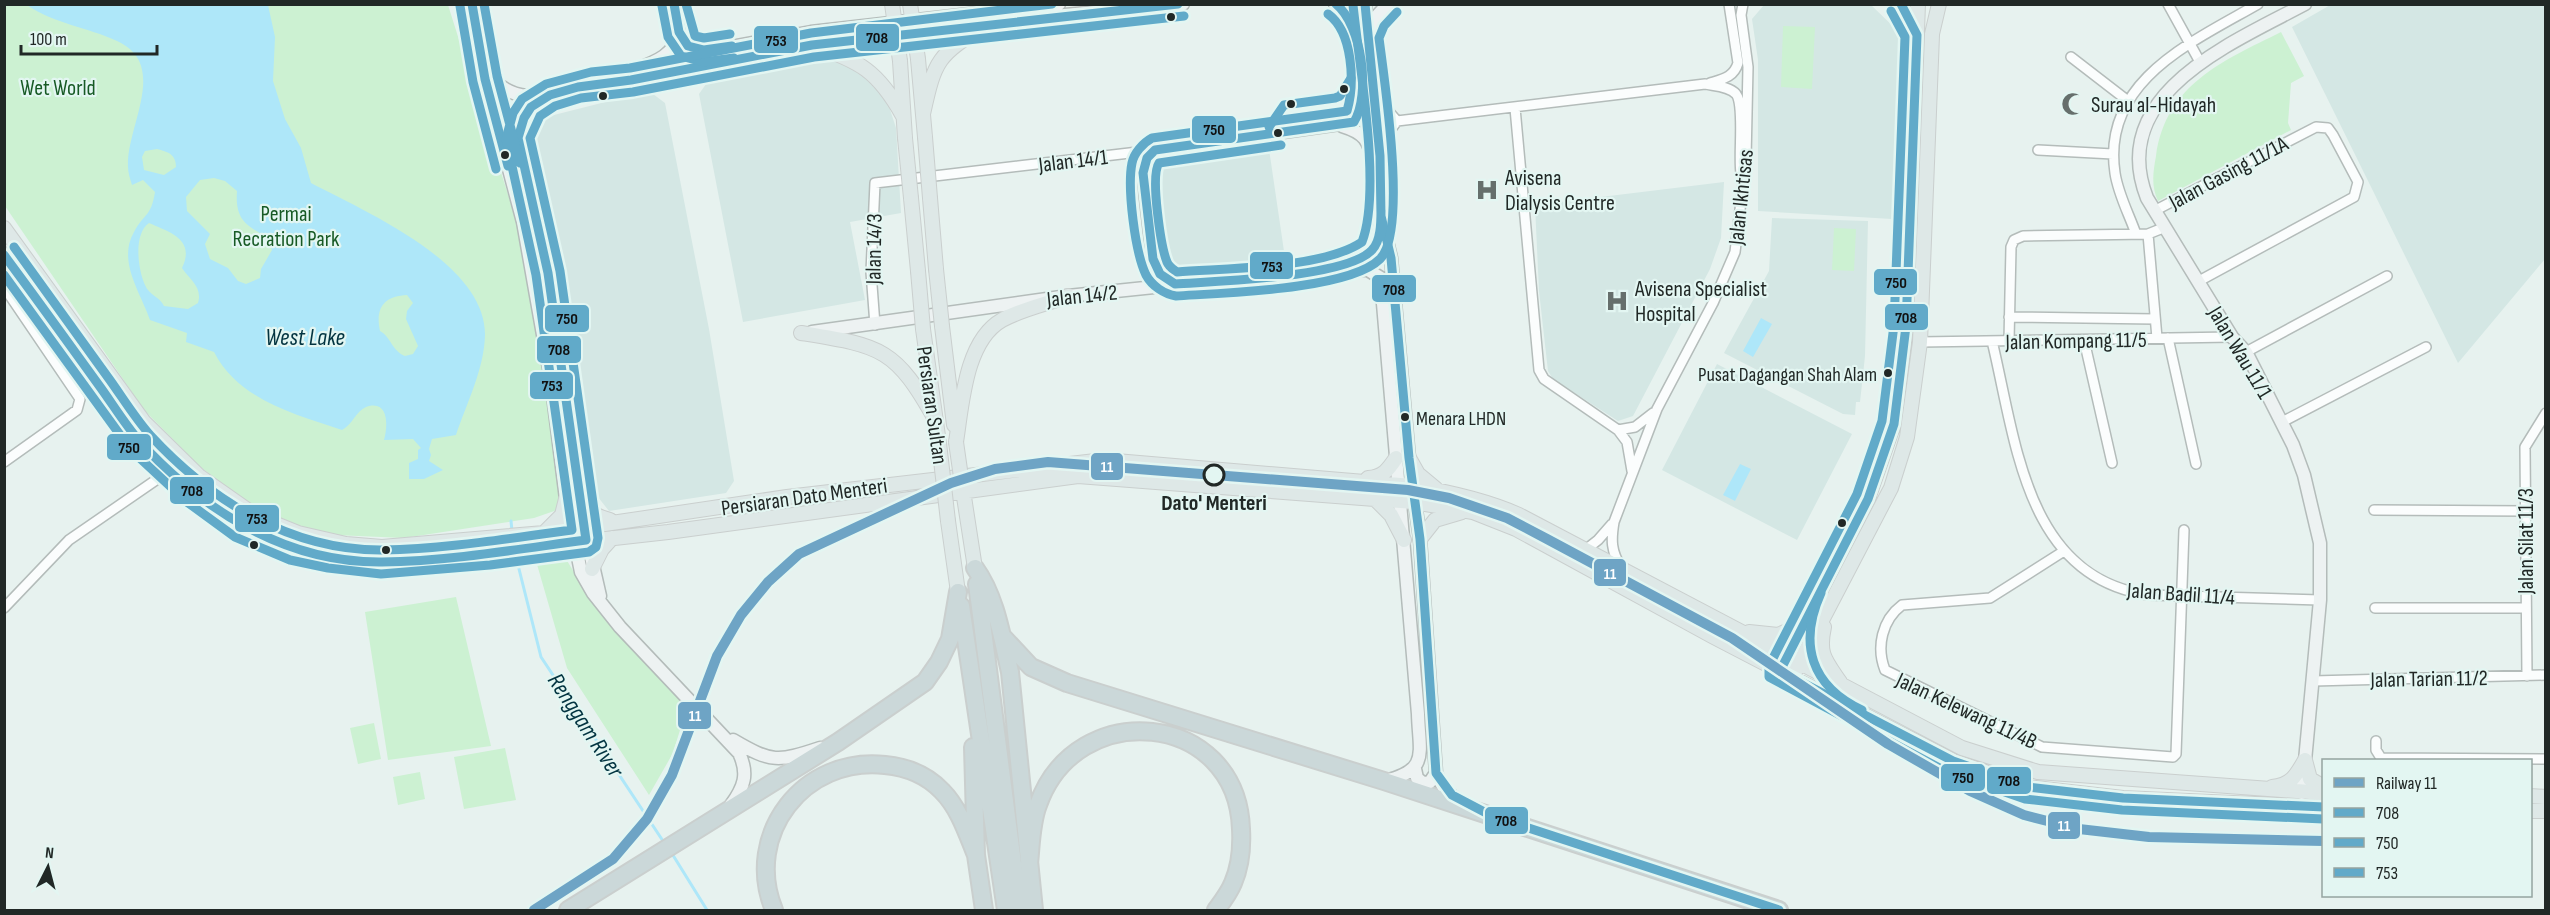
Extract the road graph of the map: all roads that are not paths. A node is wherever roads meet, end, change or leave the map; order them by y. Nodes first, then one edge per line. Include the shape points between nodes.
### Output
1 (674, 4) edge
2 (892, 4) edge
3 (910, 4) edge
4 (1059, 4) edge
5 (1183, 4) edge
6 (1335, 4) edge
7 (1352, 4) edge
8 (1365, 4) edge
9 (1388, 4) edge
10 (1729, 4) edge
11 (1743, 4) edge
12 (1901, 4) edge
13 (1918, 4) edge
14 (1931, 4) edge
15 (1939, 4) edge
16 (2168, 4) edge
17 (2258, 4) edge
18 (2305, 4) edge
19 (472, 6) edge
20 (2290, 8) edge
21 (985, 26) junction
22 (1355, 28) junction
23 (678, 34) junction
24 (1917, 35) junction
25 (1932, 35) junction
26 (1367, 36) junction
27 (2189, 44) junction
28 (812, 45) junction
29 (2071, 57) dead end
30 (483, 62) junction
31 (2200, 62) junction
32 (1371, 75) junction
33 (613, 80) junction
34 (1704, 84) junction
35 (545, 96) junction
36 (2128, 101) junction
37 (1515, 108) junction
38 (923, 114) junction
39 (903, 116) junction
40 (1397, 121) junction
41 (1341, 126) junction
42 (1155, 150) junction
43 (2038, 150) dead end
44 (2113, 154) junction
45 (1380, 156) junction
46 (1379, 176) junction
47 (1742, 178) junction
48 (875, 183) joint
49 (2154, 211) junction
50 (1381, 216) junction
51 (4, 228) edge
52 (2163, 228) junction
53 (2136, 234) junction
54 (2148, 234) junction
55 (4, 254) edge
56 (1328, 269) junction
57 (2387, 276) dead end
58 (2199, 281) junction
59 (1175, 284) junction
60 (4, 287) edge
61 (1068, 296) junction
62 (2009, 317) junction
63 (2155, 319) junction
64 (875, 320) junction
65 (801, 333) joint
66 (2232, 337) junction
67 (2157, 338) junction
68 (2168, 338) junction
69 (2084, 340) junction
70 (1992, 341) junction
71 (2009, 341) junction
72 (1920, 342) junction
73 (2426, 347) dead end
74 (2246, 352) junction
75 (551, 380) junction
76 (564, 380) junction
77 (1657, 409) junction
78 (2546, 413) edge
79 (936, 421) junction
80 (2282, 422) junction
81 (1618, 430) junction
82 (956, 442) junction
83 (6, 457) edge
84 (1402, 458) junction
85 (2112, 463) dead end
86 (2196, 464) dead end
87 (169, 471) junction
88 (1632, 476) junction
89 (1342, 480) junction
90 (1405, 486) junction
91 (1437, 490) junction
92 (573, 498) junction
93 (1374, 499) junction
94 (1400, 501) junction
95 (1414, 502) junction
96 (2374, 510) dead end
97 (1467, 511) junction
98 (2525, 511) junction
99 (616, 521) junction
100 (1614, 522) junction
101 (2184, 530) dead end
102 (578, 534) junction
103 (538, 538) junction
104 (612, 538) junction
105 (1420, 539) junction
106 (1404, 540) junction
107 (488, 546) junction
108 (1584, 551) junction
109 (2064, 551) junction
110 (975, 568) junction
111 (592, 569) junction
112 (1626, 573) junction
113 (958, 592) junction
114 (2183, 596) junction
115 (601, 600) junction
116 (2320, 600) junction
117 (1829, 604) junction
118 (4, 608) edge
119 (2375, 608) dead end
120 (2525, 608) junction
121 (1803, 624) junction
122 (1736, 629) junction
123 (1002, 636) junction
124 (1793, 659) junction
125 (1786, 674) junction
126 (2546, 675) edge
127 (2527, 676) junction
128 (2313, 681) junction
129 (1842, 686) junction
130 (974, 689) junction
131 (722, 734) junction
132 (2376, 741) dead end
133 (838, 742) junction
134 (2546, 759) edge
135 (2306, 760) junction
136 (1416, 769) junction
137 (1436, 773) junction
138 (1384, 781) junction
139 (2322, 786) edge
140 (2246, 789) junction
141 (2302, 793) junction
142 (2322, 793) edge
143 (2286, 806) junction
144 (2319, 807) edge
145 (727, 811) junction
146 (1492, 816) junction
147 (976, 855) junction
148 (1029, 864) junction
149 (568, 910) edge
150 (774, 910) edge
151 (984, 910) edge
152 (1006, 910) edge
153 (1019, 910) edge
154 (1035, 910) edge
155 (1216, 910) edge
156 (1779, 910) edge

1 - 23 main road
2 - 39 main road, Persiaran Sultan, bridge
3 - 38 main road, Persiaran Sultan, bridge
4 - 23 main road via 811,32 704,52 684,44
5 - 21 main road
6 - 22 main road via 1346,12
7 - 22 main road
8 - 26 main road
9 - 26 main road via 1374,19
10 - 34 street via 1737,52 1735,71 1728,78
11 - 47 street, Jalan Ikhtisas via 1748,67
12 - 24 main road
13 - 24 main road
14 - 25 main road
15 - 25 main road
16 - 27 street
17 - 27 street
18 - 20 main road, Jalan Wau 11/1
19 - 30 main road
20 - 31 main road, Jalan Wau 11/1
21 - 28 main road
21 - 38 main road via 941,56 930,81
22 - 41 main road via 1362,110 1354,122
23 - 33 main road via 665,56
24 - 121 main road via 1906,326 1894,424 1868,499
25 - 72 main road
26 - 32 main road
27 - 31 street
27 - 36 street via 2140,82
28 - 33 main road via 631,80
28 - 39 main road via 858,62 872,72 889,90
29 - 36 street
30 - 35 main road via 490,76 507,91 520,97
30 - 75 main road via 523,222
31 - 49 main road, Jalan Wau 11/1 via 2166,91 2144,127 2140,171
32 - 40 street via 1383,105
32 - 45 main road
33 - 35 main road
34 - 37 street
34 - 47 street via 1730,90 1740,102 1738,159
35 - 76 main road via 531,107 518,138 548,273
36 - 44 street
37 - 40 street
37 - 81 street via 1539,370 1544,380
38 - 82 main road, Persiaran Sultan, bridge
39 - 79 main road, Persiaran Sultan, bridge via 923,329
40 - 45 street
41 - 42 main road, Jalan 14/1
41 - 46 main road via 1365,137
42 - 48 street, Jalan 14/1
42 - 59 main road via 1147,158 1143,173 1153,259 1160,274
43 - 44 street
44 - 53 street via 2121,195
45 - 46 main road
46 - 50 main road
47 - 77 street, Jalan Ikhtisas via 1735,252
48 - 64 street, Jalan 14/3 via 871,262
49 - 52 main road, Jalan Wau 11/1
49 - 58 street, Jalan Gasing 11/1A via 2302,133 2320,126 2328,128 2358,182 2354,197
50 - 56 main road via 1373,249
50 - 84 main road via 1391,258
51 - 107 main road, Persiaran Dato Menteri via 144,422 199,476 256,516 298,533 346,544
52 - 54 street
52 - 58 main road, Jalan Wau 11/1
53 - 54 street
53 - 62 street via 2023,236 2014,240
54 - 63 street
55 - 87 main road, Persiaran Dato Menteri via 140,442
56 - 59 main road, Jalan 14/2
56 - 84 main road, Jalan 14/2 via 1368,270 1381,278
57 - 74 street
58 - 66 main road, Jalan Wau 11/1
59 - 61 main road, Jalan 14/2
60 - 83 street via 78,394 80,404 77,410
61 - 64 main road, Jalan 14/2
61 - 82 main road via 1001,321 982,341 966,375
62 - 63 street
62 - 71 street
63 - 67 street
64 - 65 main road, Jalan 14/2
65 - 79 main road via 857,342 886,353 915,387
66 - 68 street, Jalan Kompang 11/5
66 - 74 main road, Jalan Wau 11/1
67 - 68 street, Jalan Kompang 11/5
67 - 69 street, Jalan Kompang 11/5
68 - 86 street
69 - 71 street, Jalan Kompang 11/5
69 - 85 street
70 - 71 street, Jalan Kompang 11/5
70 - 72 street, Jalan Kompang 11/5
70 - 109 street, Jalan Badil 11/4 via 2025,477 2040,519
72 - 117 main road via 1907,437 1891,488
73 - 80 street
74 - 80 main road, Jalan Wau 11/1
75 - 76 main road
75 - 92 main road
76 - 92 main road
77 - 81 street, Jalan Ikhtisas via 1635,427
77 - 88 street, Jalan Ikhtisas
78 - 98 street, Jalan Silat 11/3 via 2525,447
79 - 113 main road, Persiaran Sultan, bridge
80 - 116 main road, Jalan Wau 11/1 via 2304,475 2320,543
81 - 88 street via 1627,442
82 - 110 main road, Persiaran Sultan, bridge
84 - 89 main road via 1379,477
84 - 90 main road
84 - 91 main road
87 - 107 main road, Persiaran Dato Menteri via 240,526 293,548 381,562
87 - 118 street via 69,540
88 - 100 street, Jalan Ikhtisas
89 - 90 main road, Persiaran Dato Menteri
89 - 99 main road, Persiaran Dato Menteri via 1104,460
90 - 91 main road, Persiaran Dato Menteri
90 - 94 main road
90 - 95 main road
91 - 108 main road, Persiaran Dato Menteri via 1501,507
92 - 99 main road via 595,516
92 - 102 main road
92 - 103 main road
93 - 94 main road
93 - 104 main road, Persiaran Dato Menteri via 1078,476
93 - 106 main road via 1391,515
94 - 95 main road
94 - 106 main road
95 - 97 main road
95 - 105 main road
96 - 98 street
97 - 105 main road via 1435,520
97 - 125 main road via 1516,529
98 - 120 street, Jalan Silat 11/3
99 - 102 main road, Persiaran Dato Menteri
100 - 108 street
100 - 112 street, Jalan Ikhtisas via 1614,556
101 - 114 street
102 - 103 main road, Persiaran Dato Menteri
102 - 104 main road, Persiaran Dato Menteri
102 - 111 main road
102 - 115 main road via 580,572
103 - 107 main road, Persiaran Dato Menteri
104 - 111 main road
105 - 137 main road
106 - 136 main road via 1418,714
108 - 112 main road, Persiaran Dato Menteri
109 - 114 street, Jalan Badil 11/4 via 2088,575 2107,586 2149,596
109 - 114 street, Jalan Kelewang 11/4B via 1990,598 1902,605 1883,631 1881,652 1885,670 2042,747 2173,757
110 - 123 highway via 984,581
110 - 153 highway, Persiaran Sultan
111 - 115 main road
112 - 122 main road, Persiaran Dato Menteri
113 - 130 highway, Persiaran Sultan
113 - 133 highway via 950,639 925,682
114 - 116 street, Jalan Badil 11/4
115 - 131 main road via 620,627
116 - 128 main road, Jalan Wau 11/1
117 - 124 main road
117 - 129 main road via 1820,645 1823,658
119 - 120 street
120 - 127 street, Jalan Silat 11/3
121 - 122 main road via 1778,635
121 - 124 main road
122 - 124 main road, Persiaran Dato Menteri
123 - 138 highway via 1031,667 1048,676
123 - 148 highway via 1014,700
124 - 125 main road
124 - 129 main road, Persiaran Dato Menteri
125 - 143 main road via 1953,761 2028,788 2123,798
126 - 127 street, Jalan Tarian 11/2
127 - 128 street, Jalan Tarian 11/2
128 - 135 main road, Jalan Wau 11/1
129 - 140 main road, Persiaran Dato Menteri via 1962,748 2038,772
130 - 147 highway
130 - 152 highway, Persiaran Sultan
131 - 133 main road via 767,758 785,760
131 - 145 main road via 745,766 743,786
132 - 134 street via 2381,758
133 - 145 highway
135 - 139 main road via 2310,779
135 - 140 main road via 2288,784
135 - 141 main road, Jalan Wau 11/1
136 - 137 main road via 1417,778 1423,783 1430,782
136 - 138 main road
137 - 146 main road via 1450,796
138 - 146 highway
140 - 141 main road, Persiaran Dato Menteri
141 - 142 main road, Persiaran Dato Menteri
141 - 143 main road via 2297,801
141 - 144 main road via 2305,802
143 - 144 main road
145 - 149 highway
146 - 156 highway
147 - 150 highway via 957,812 942,790 920,773 867,763 848,766 817,778 782,813 767,853 767,881
147 - 151 highway
148 - 154 highway
148 - 155 highway via 1038,805 1067,759 1088,744 1119,732 1139,729 1168,733 1196,747 1217,764 1236,795 1242,847 1234,883

